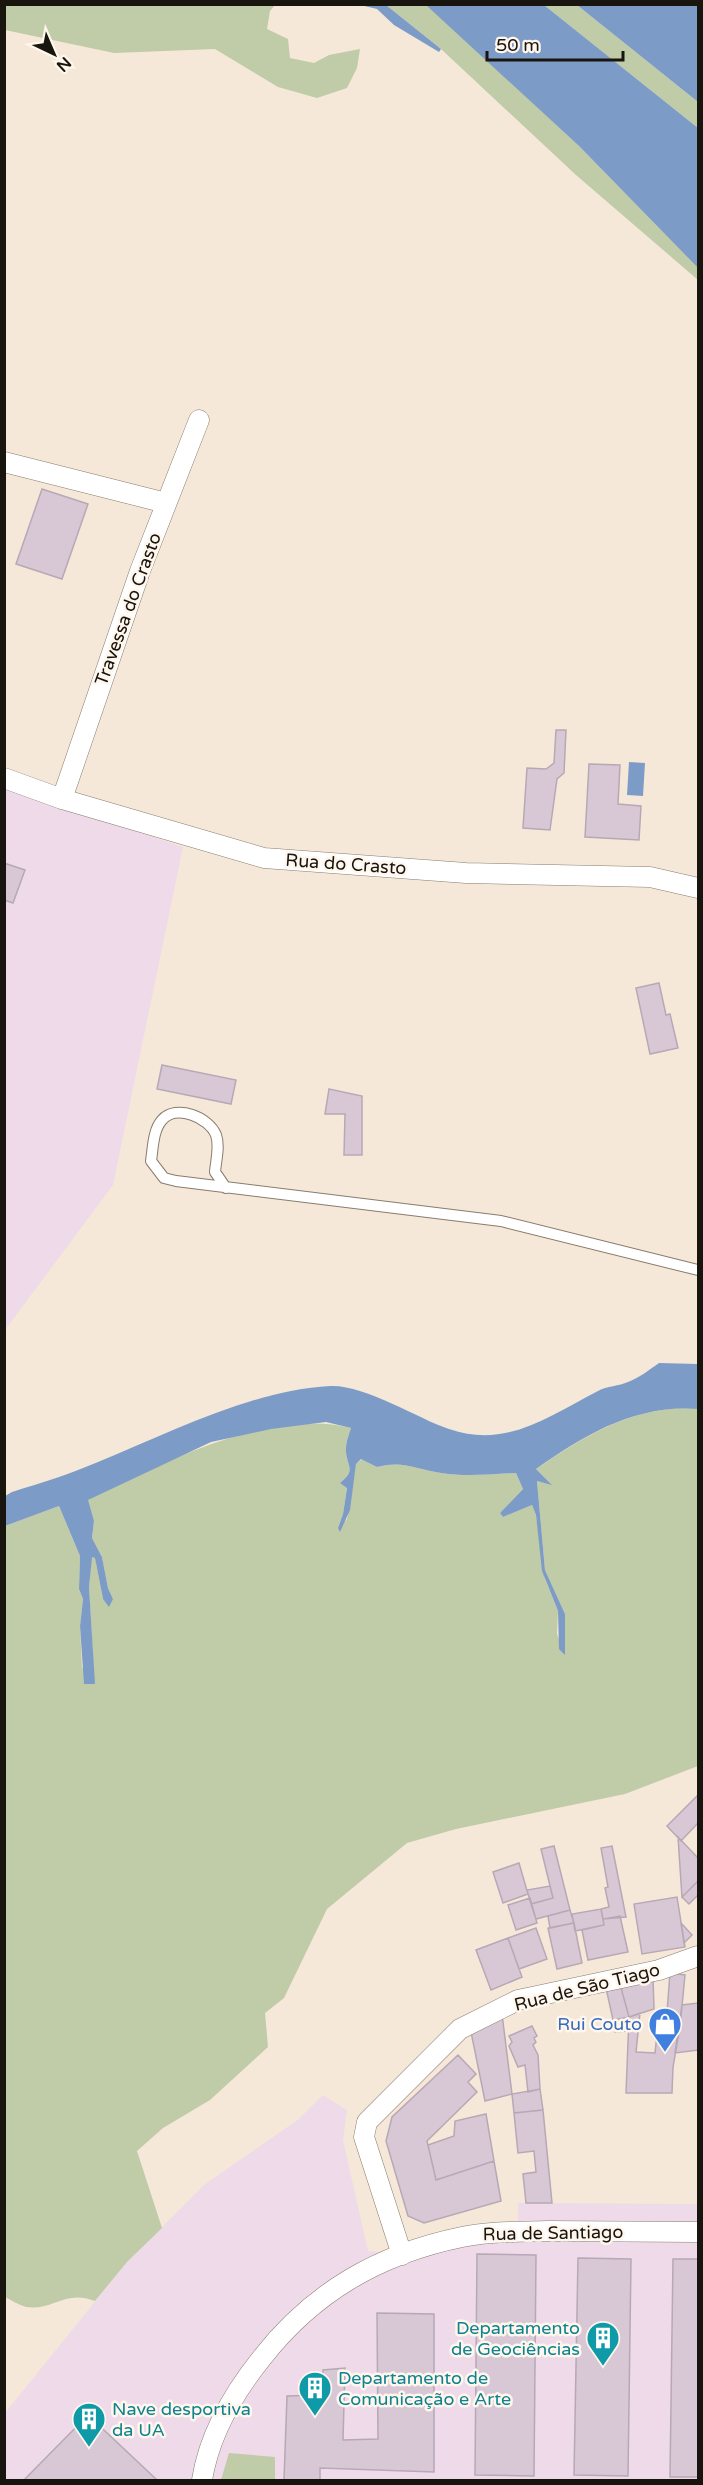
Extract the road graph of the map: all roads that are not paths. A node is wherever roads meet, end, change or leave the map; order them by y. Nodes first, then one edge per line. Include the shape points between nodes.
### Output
1 (198, 420) dead end
2 (4, 462) edge
3 (166, 503) junction
4 (4, 778) edge
5 (62, 799) junction
6 (699, 888) edge
7 (226, 1188) junction
8 (699, 1270) edge
9 (699, 1956) edge
10 (699, 2232) edge
11 (402, 2254) junction
12 (202, 2481) edge

1 - 3 street, Travessa do Crasto
2 - 3 street
3 - 5 street, Travessa do Crasto
4 - 5 street, Rua do Crasto
5 - 6 street, Rua do Crasto via 264,858 466,873 650,877
7 - 7 lane via 176,1181 157,1171 152,1161 161,1121 181,1112 210,1126 218,1141 214,1172
7 - 8 lane via 501,1221
9 - 11 street, Rua de São Tiago via 660,1970 518,2000 460,2029 367,2122 364,2137
10 - 11 street, Rua de Santiago via 507,2232 463,2236
11 - 12 street, Rua de Santiago via 353,2275 308,2308 276,2340 248,2375 225,2414 205,2463

